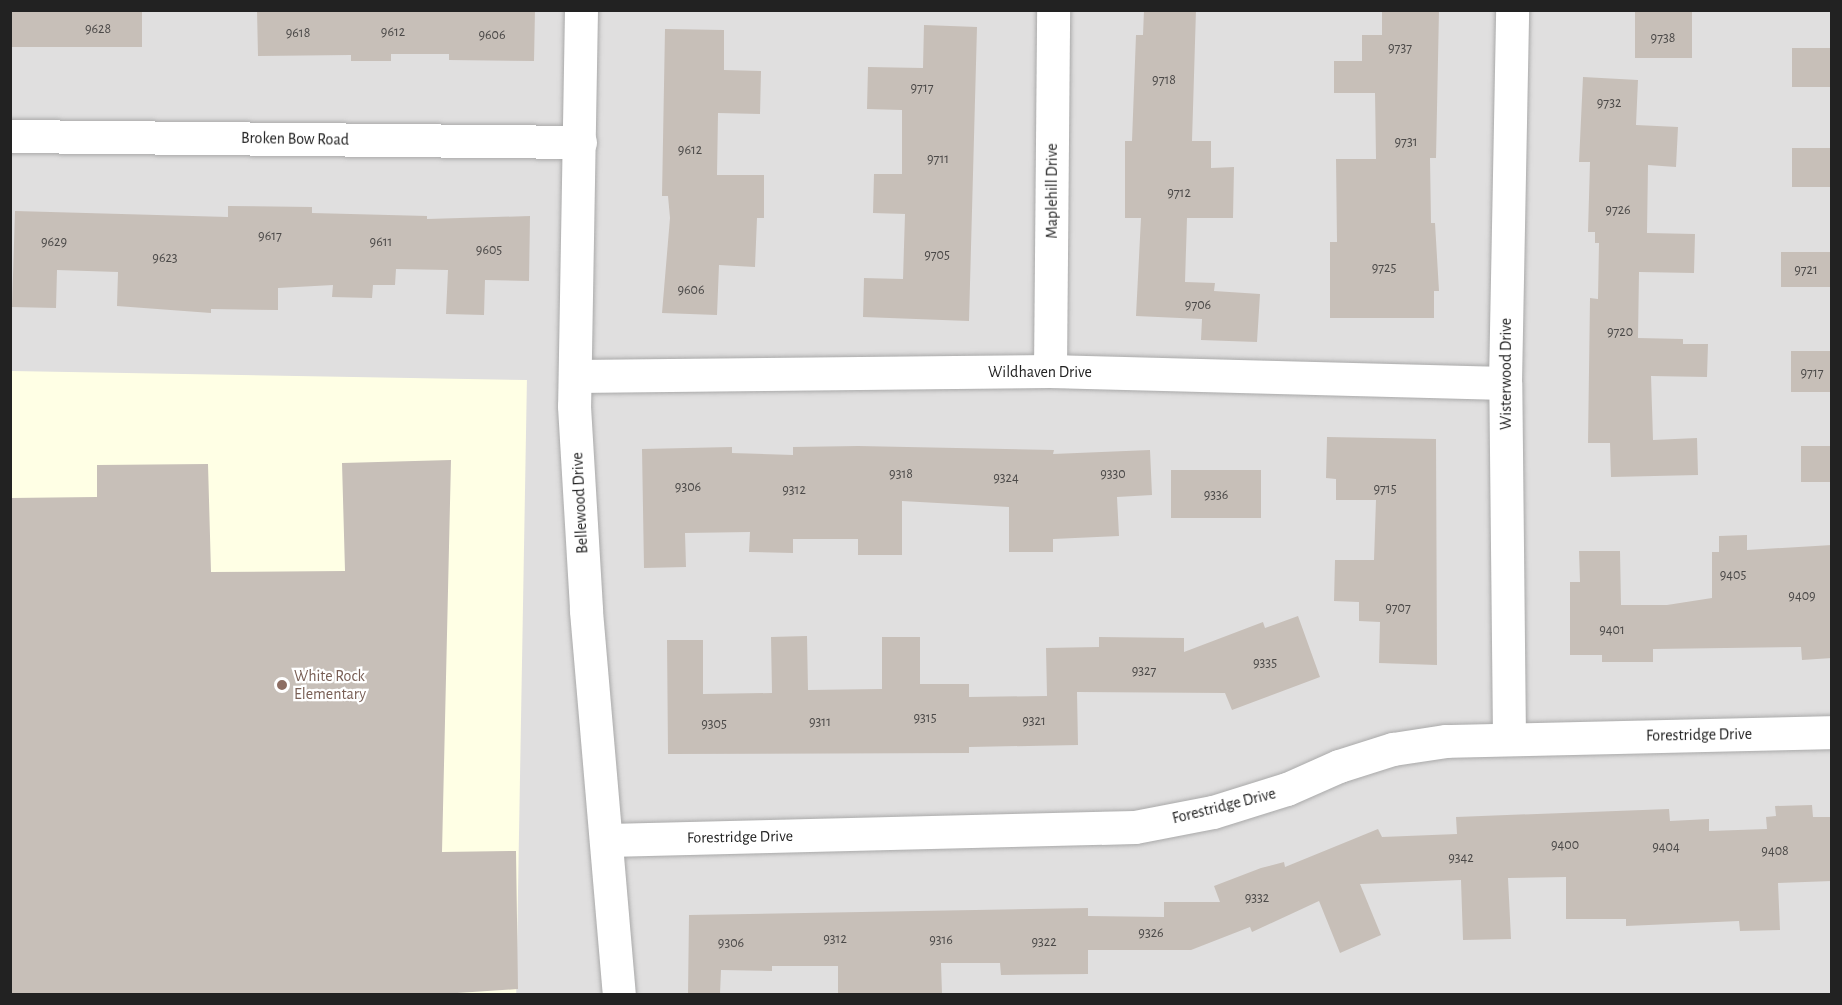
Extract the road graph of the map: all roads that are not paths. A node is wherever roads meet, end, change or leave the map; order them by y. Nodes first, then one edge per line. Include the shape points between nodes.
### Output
1 (581, 10) edge
2 (1053, 10) edge
3 (1512, 10) edge
4 (10, 136) edge
5 (580, 142) junction
6 (1050, 371) junction
7 (575, 376) junction
8 (1505, 383) junction
9 (1832, 732) edge
10 (1509, 738) junction
11 (608, 840) junction
12 (619, 994) edge

1 - 5 street, Bellewood Drive
2 - 6 street, Maplehill Drive
3 - 8 street, Wisterwood Drive
4 - 5 street, Broken Bow Road
5 - 7 street, Bellewood Drive
6 - 7 street, Wildhaven Drive
6 - 8 street, Wildhaven Drive
7 - 11 street, Bellewood Drive via 586,611
8 - 10 street, Wisterwood Drive
9 - 10 street, Forestridge Drive
10 - 11 street, Forestridge Drive via 1393,749 1224,809 1135,827
11 - 12 street, Bellewood Drive

